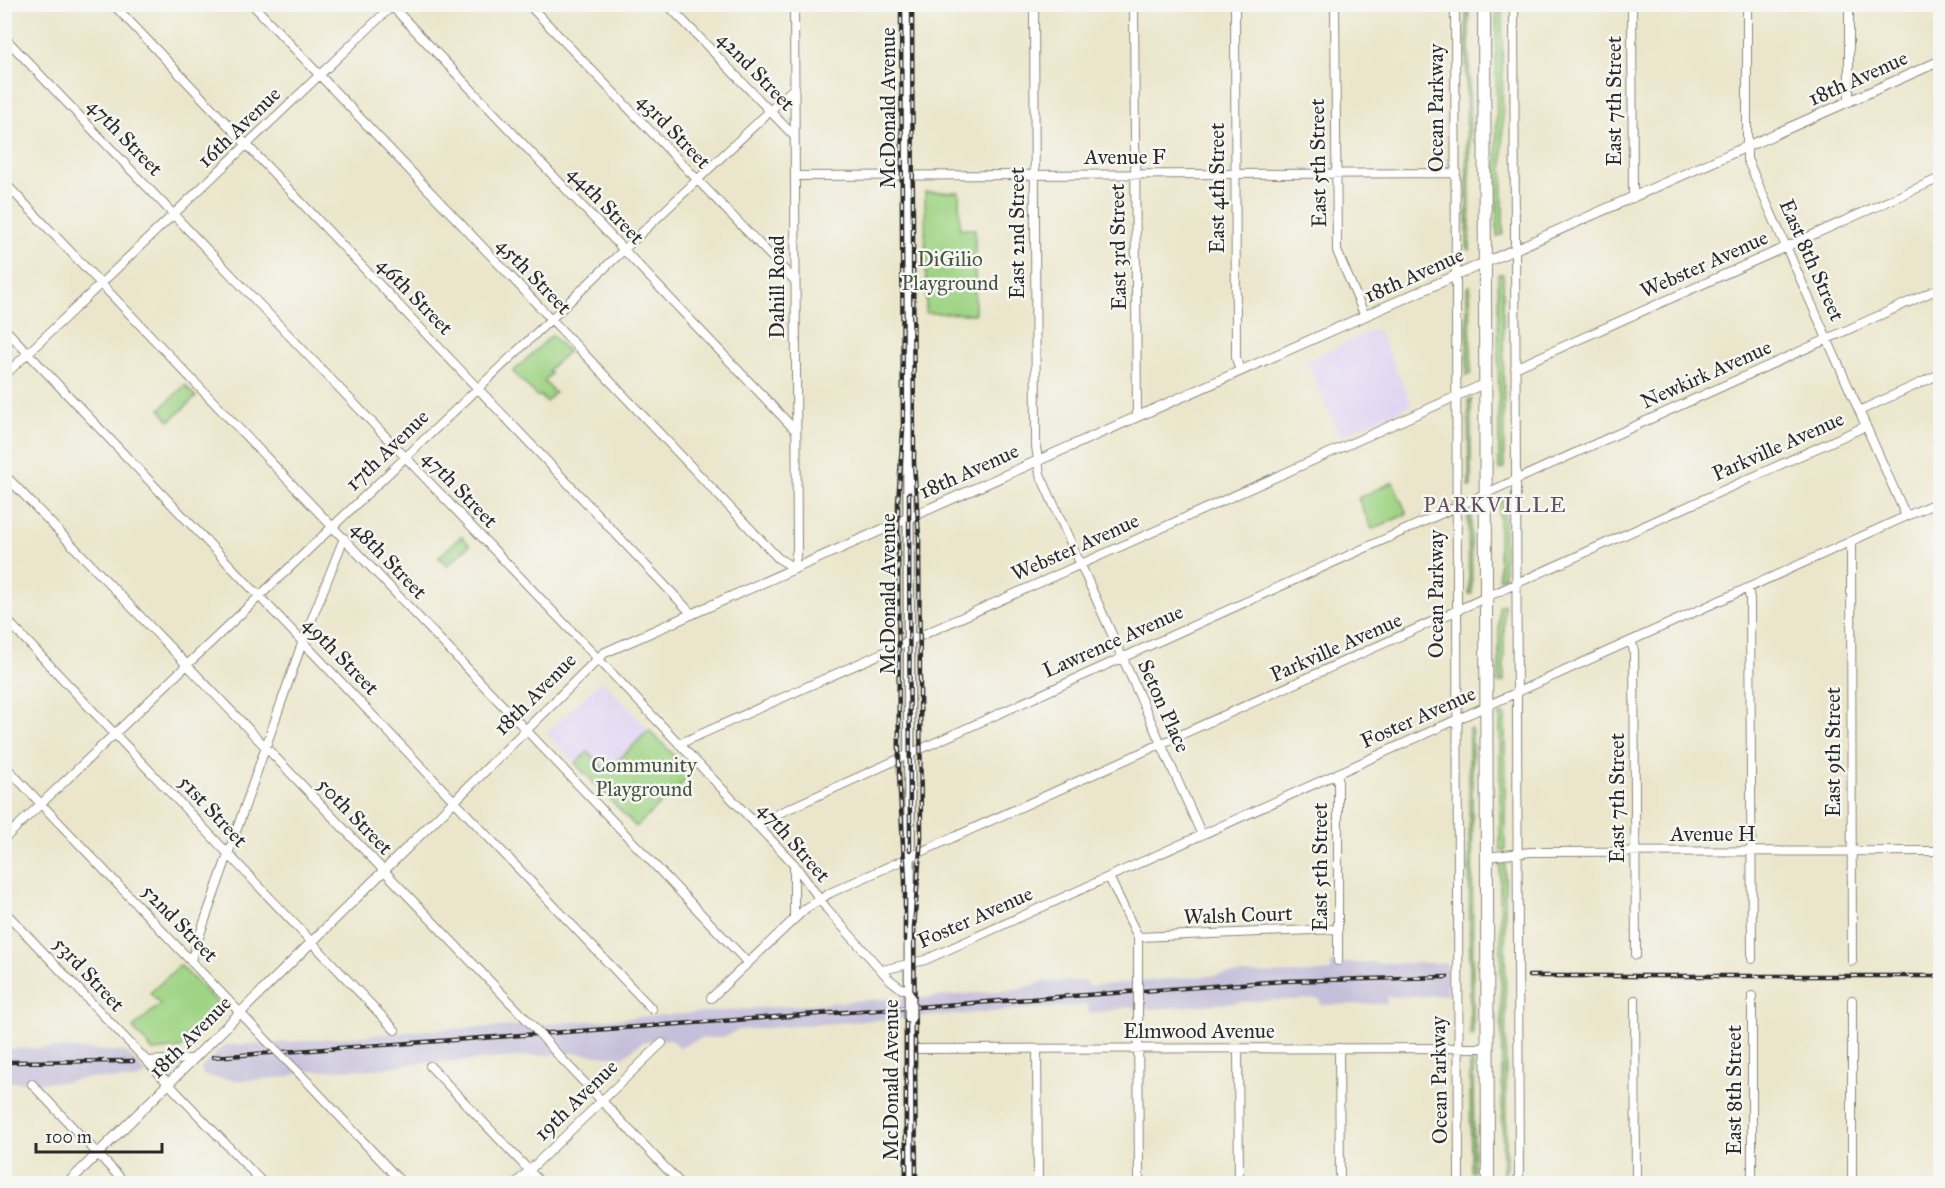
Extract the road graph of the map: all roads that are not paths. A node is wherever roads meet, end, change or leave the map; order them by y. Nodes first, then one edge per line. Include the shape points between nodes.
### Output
1 (112, 4) edge
2 (252, 4) edge
3 (528, 4) edge
4 (667, 4) edge
5 (794, 4) edge
6 (907, 4) edge
7 (1034, 4) edge
8 (1134, 4) edge
9 (1234, 4) edge
10 (1335, 4) edge
11 (1455, 4) edge
12 (1484, 4) edge
13 (1514, 4) edge
14 (1632, 4) edge
15 (1747, 4) edge
16 (1849, 4) edge
17 (392, 5) edge
18 (4, 37) edge
19 (1941, 61) edge
20 (319, 76) junction
21 (795, 87) junction
22 (1849, 102) junction
23 (768, 111) junction
24 (794, 136) junction
25 (246, 145) junction
26 (1748, 146) junction
27 (1456, 173) junction
28 (1335, 174) junction
29 (908, 175) junction
30 (1035, 175) junction
31 (1135, 175) junction
32 (1235, 175) junction
33 (795, 176) junction
34 (1941, 178) edge
35 (696, 181) junction
36 (4, 182) edge
37 (1633, 198) junction
38 (174, 214) junction
39 (1786, 247) junction
40 (623, 249) junction
41 (1514, 250) junction
42 (1485, 263) junction
43 (1455, 276) junction
44 (795, 281) junction
45 (101, 284) junction
46 (1941, 288) edge
47 (1365, 316) junction
48 (551, 319) junction
49 (4, 328) edge
50 (1827, 339) junction
51 (28, 353) junction
52 (1515, 368) junction
53 (1240, 371) junction
54 (1941, 374) edge
55 (4, 376) edge
56 (1485, 383) junction
57 (478, 388) junction
58 (1455, 396) junction
59 (1859, 411) junction
60 (1137, 417) junction
61 (1866, 426) junction
62 (796, 431) junction
63 (405, 458) junction
64 (1038, 460) junction
65 (4, 474) edge
66 (1516, 479) junction
67 (1486, 492) junction
68 (1941, 501) edge
69 (1455, 506) junction
70 (1906, 516) junction
71 (908, 518) junction
72 (333, 527) junction
73 (344, 538) junction
74 (1851, 542) junction
75 (1081, 564) junction
76 (794, 568) junction
77 (1516, 585) junction
78 (1748, 588) junction
79 (260, 596) junction
80 (1486, 599) junction
81 (1456, 612) junction
82 (691, 613) junction
83 (4, 617) edge
84 (908, 640) junction
85 (303, 641) junction
86 (1631, 641) junction
87 (1122, 657) junction
88 (597, 659) junction
89 (187, 665) junction
90 (1516, 693) junction
91 (1486, 706) junction
92 (1456, 719) junction
93 (525, 729) junction
94 (116, 733) junction
95 (679, 744) junction
96 (1162, 745) junction
97 (265, 747) junction
98 (909, 753) junction
99 (4, 765) edge
100 (1338, 773) junction
101 (454, 800) junction
102 (41, 804) junction
103 (754, 824) junction
104 (1202, 835) junction
105 (4, 839) edge
106 (1851, 851) junction
107 (1941, 851) edge
108 (1636, 852) junction
109 (1751, 852) junction
110 (228, 854) junction
111 (1517, 855) junction
112 (1486, 857) junction
113 (910, 858) junction
114 (794, 864) junction
115 (382, 871) junction
116 (1109, 878) junction
117 (820, 899) junction
118 (4, 911) edge
119 (794, 919) junction
120 (1338, 929) junction
121 (1138, 937) junction
122 (311, 941) junction
123 (1636, 956) dead end
124 (1752, 959) dead end
125 (191, 960) junction
126 (1338, 961) dead end
127 (1852, 961) dead end
128 (748, 963) junction
129 (910, 964) junction
130 (883, 970) junction
131 (910, 993) junction
132 (1752, 996) dead end
133 (711, 998) dead end
134 (1635, 1000) dead end
135 (1852, 1000) dead end
136 (652, 1009) dead end
137 (240, 1012) junction
138 (394, 1030) dead end
139 (662, 1043) dead end
140 (1339, 1048) junction
141 (1458, 1048) junction
142 (1487, 1048) junction
143 (910, 1049) junction
144 (1037, 1049) junction
145 (1138, 1049) junction
146 (1238, 1049) junction
147 (192, 1059) junction
148 (147, 1061) junction
149 (430, 1066) dead end
150 (168, 1083) junction
151 (32, 1084) dead end
152 (602, 1101) junction
153 (97, 1154) junction
154 (529, 1170) junction
155 (67, 1184) edge
156 (126, 1184) edge
157 (264, 1184) edge
158 (403, 1184) edge
159 (515, 1184) edge
160 (542, 1184) edge
161 (681, 1184) edge
162 (910, 1184) edge
163 (1038, 1184) edge
164 (1139, 1184) edge
165 (1239, 1184) edge
166 (1340, 1184) edge
167 (1459, 1184) edge
168 (1488, 1184) edge
169 (1519, 1184) edge
170 (1636, 1184) edge
171 (1752, 1184) edge
172 (1852, 1184) edge

1 - 25 street, 46th Street
2 - 20 street, 45th Street
3 - 35 street, 43rd Street
4 - 23 street, 42nd Street
5 - 21 street, Dahill Road
6 - 29 main road, McDonald Avenue
7 - 30 street, East 2nd Street
8 - 31 street, East 3rd Street
9 - 32 street, East 4th Street
10 - 28 street, East 5th Street
11 - 27 street, Ocean Parkway
12 - 42 main road
13 - 41 street
14 - 37 street, East 7th Street
15 - 26 street, East 8th Street
16 - 22 street
17 - 20 street, 16th Avenue
17 - 40 street, 44th Street
18 - 38 street, 47th Street
19 - 22 street, 18th Avenue
20 - 25 street, 16th Avenue
20 - 48 street, 45th Street
21 - 23 street, 17th Avenue
21 - 24 street, Dahill Road
22 - 26 street, 18th Avenue
23 - 24 street, 42nd Street
23 - 35 street, 17th Avenue
24 - 33 street, Dahill Road
25 - 38 street, 16th Avenue
25 - 57 street, 46th Street
26 - 37 street, 18th Avenue
26 - 39 street, East 8th Street via 1747,159
27 - 28 street, Avenue F
27 - 43 street, Ocean Parkway
28 - 32 street, Avenue F
28 - 47 street, East 5th Street via 1337,251
29 - 30 street, Avenue F
29 - 33 street, Avenue F
29 - 71 main road, McDonald Avenue
30 - 31 street, Avenue F
30 - 64 street, East 2nd Street
31 - 32 street, Avenue F
31 - 60 street, East 3rd Street
32 - 53 street, East 4th Street via 1236,358
33 - 44 street, Dahill Road
34 - 39 street, Webster Avenue
35 - 40 street, 17th Avenue
35 - 44 street, 43rd Street
36 - 45 street, 48th Street
37 - 41 street, 18th Avenue
38 - 45 street, 16th Avenue
38 - 63 street, 47th Street
39 - 50 street, East 8th Street
39 - 52 street, Webster Avenue
40 - 48 street, 17th Avenue
40 - 62 street, 44th Street
41 - 42 street, 18th Avenue
41 - 52 street
42 - 43 street, 18th Avenue
42 - 56 main road
43 - 47 street, 18th Avenue
43 - 58 street, Ocean Parkway
44 - 62 street, Dahill Road
45 - 51 street, 16th Avenue
45 - 72 street, 48th Street
46 - 50 street, Newkirk Avenue
47 - 53 street, 18th Avenue
48 - 57 street, 17th Avenue
48 - 76 street, 45th Street via 778,558
49 - 51 street, 49th Street
50 - 59 street, East 8th Street
50 - 66 street, Newkirk Avenue
51 - 55 street, 16th Avenue
51 - 79 street, 49th Street
52 - 66 street
53 - 60 street, 18th Avenue
54 - 59 street, Parkville Avenue
56 - 58 street, Webster Avenue
56 - 67 main road
57 - 63 street, 17th Avenue
57 - 82 street, 46th Street
58 - 69 street, Ocean Parkway
58 - 75 street, Webster Avenue
59 - 61 street, East 8th Street
60 - 64 street, 18th Avenue
61 - 70 street, East 8th Street
61 - 77 street, Parkville Avenue
62 - 76 street, Dahill Road
63 - 72 street, 17th Avenue
63 - 88 street, 47th Street
64 - 71 street, 18th Avenue
64 - 75 street, Seton Place via 1040,474
65 - 89 street, 50th Street
66 - 67 street, Newkirk Avenue
66 - 77 street
67 - 69 street, Lawrence Avenue
67 - 80 main road
68 - 70 street, Foster Avenue
69 - 81 street, Ocean Parkway
69 - 87 street, Lawrence Avenue
70 - 74 street, Foster Avenue
71 - 76 street, 18th Avenue
71 - 84 main road, McDonald Avenue
72 - 73 street, 48th Street
72 - 79 street, 17th Avenue
73 - 85 street
73 - 93 street, 48th Street
74 - 78 street, Foster Avenue
74 - 106 street, East 9th Street
75 - 84 street, Webster Avenue
75 - 87 street, Seton Place
76 - 82 street, 18th Avenue
77 - 80 street, Parkville Avenue
77 - 90 street
78 - 86 street, Foster Avenue
78 - 109 street
79 - 85 street, 49th Street
79 - 89 street, 17th Avenue
80 - 81 street, Parkville Avenue
80 - 91 main road
81 - 92 street, Ocean Parkway
81 - 96 street, Parkville Avenue
82 - 88 street, 18th Avenue
83 - 94 street, 51st Street
84 - 95 street, Webster Avenue
84 - 98 main road, McDonald Avenue
85 - 97 street
85 - 101 street, 49th Street
86 - 90 street, Foster Avenue
86 - 108 street, East 7th Street via 1635,651
87 - 96 street, Seton Place
87 - 98 street, Lawrence Avenue
88 - 93 street, 18th Avenue
88 - 95 street, 47th Street
89 - 94 street, 17th Avenue
89 - 97 street, 50th Street
90 - 91 street, Foster Avenue
90 - 111 street
91 - 92 street, Foster Avenue
91 - 112 main road
92 - 100 street, Foster Avenue
92 - 141 street, Ocean Parkway
93 - 101 street, 18th Avenue
93 - 128 street, 48th Street
94 - 102 street, 17th Avenue
94 - 110 street, 51st Street
95 - 103 street, 47th Street
96 - 104 street, Seton Place
96 - 113 street, Parkville Avenue
97 - 110 street
97 - 115 street, 50th Street
98 - 103 street, Lawrence Avenue
98 - 113 main road, McDonald Avenue
99 - 102 street, 52nd Street
100 - 104 street, Foster Avenue
100 - 120 street, East 5th Street
101 - 115 street, 18th Avenue
101 - 136 street, 49th Street
102 - 105 street, 17th Avenue
102 - 125 street, 52nd Street
103 - 114 street, 47th Street
104 - 116 street, Foster Avenue
106 - 107 street, Avenue H
106 - 109 street, Avenue H
106 - 127 street, East 9th Street
108 - 109 street, Avenue H
108 - 111 street, Avenue H
108 - 123 street, East 7th Street
109 - 124 street
110 - 122 street, 51st Street
110 - 125 street
111 - 112 street, Avenue H
111 - 169 street
112 - 142 main road
113 - 117 street, Parkville Avenue
113 - 129 main road, McDonald Avenue
114 - 117 street, 47th Street
114 - 119 street
115 - 122 street, 18th Avenue
115 - 152 street, 50th Street, bridge
116 - 121 street
116 - 129 street, Foster Avenue
117 - 119 street
117 - 130 street, 47th Street
118 - 148 street, 53rd Street
119 - 128 street
120 - 121 street, Walsh Court
120 - 126 street, East 5th Street
121 - 145 street, bridge
122 - 137 street, 18th Avenue
122 - 138 street, 51st Street
125 - 137 street, 52nd Street
128 - 133 street
129 - 130 street
129 - 131 main road, McDonald Avenue
130 - 131 street, 47th Street via 895,985
131 - 143 main road, McDonald Avenue, bridge
132 - 171 street, East 8th Street
134 - 170 street
135 - 172 street
137 - 147 street, 18th Avenue
137 - 158 street, 52nd Street, bridge
139 - 152 street, 19th Avenue
140 - 141 street, Elmwood Avenue
140 - 146 street, Elmwood Avenue
140 - 166 street
141 - 142 street, Elmwood Avenue
141 - 167 street, Ocean Parkway
142 - 168 main road
143 - 144 street, Elmwood Avenue
143 - 162 main road, McDonald Avenue
144 - 145 street, Elmwood Avenue
144 - 163 street
145 - 146 street, Elmwood Avenue
145 - 164 street
146 - 165 street
147 - 148 street
147 - 150 street, 18th Avenue
148 - 150 street, 53rd Street
149 - 154 street
150 - 153 street, 18th Avenue
150 - 157 street, 53rd Street
151 - 153 street
152 - 154 street, 19th Avenue
152 - 161 street, 50th Street
153 - 155 street, 18th Avenue
153 - 156 street
154 - 159 street, 19th Avenue
154 - 160 street

